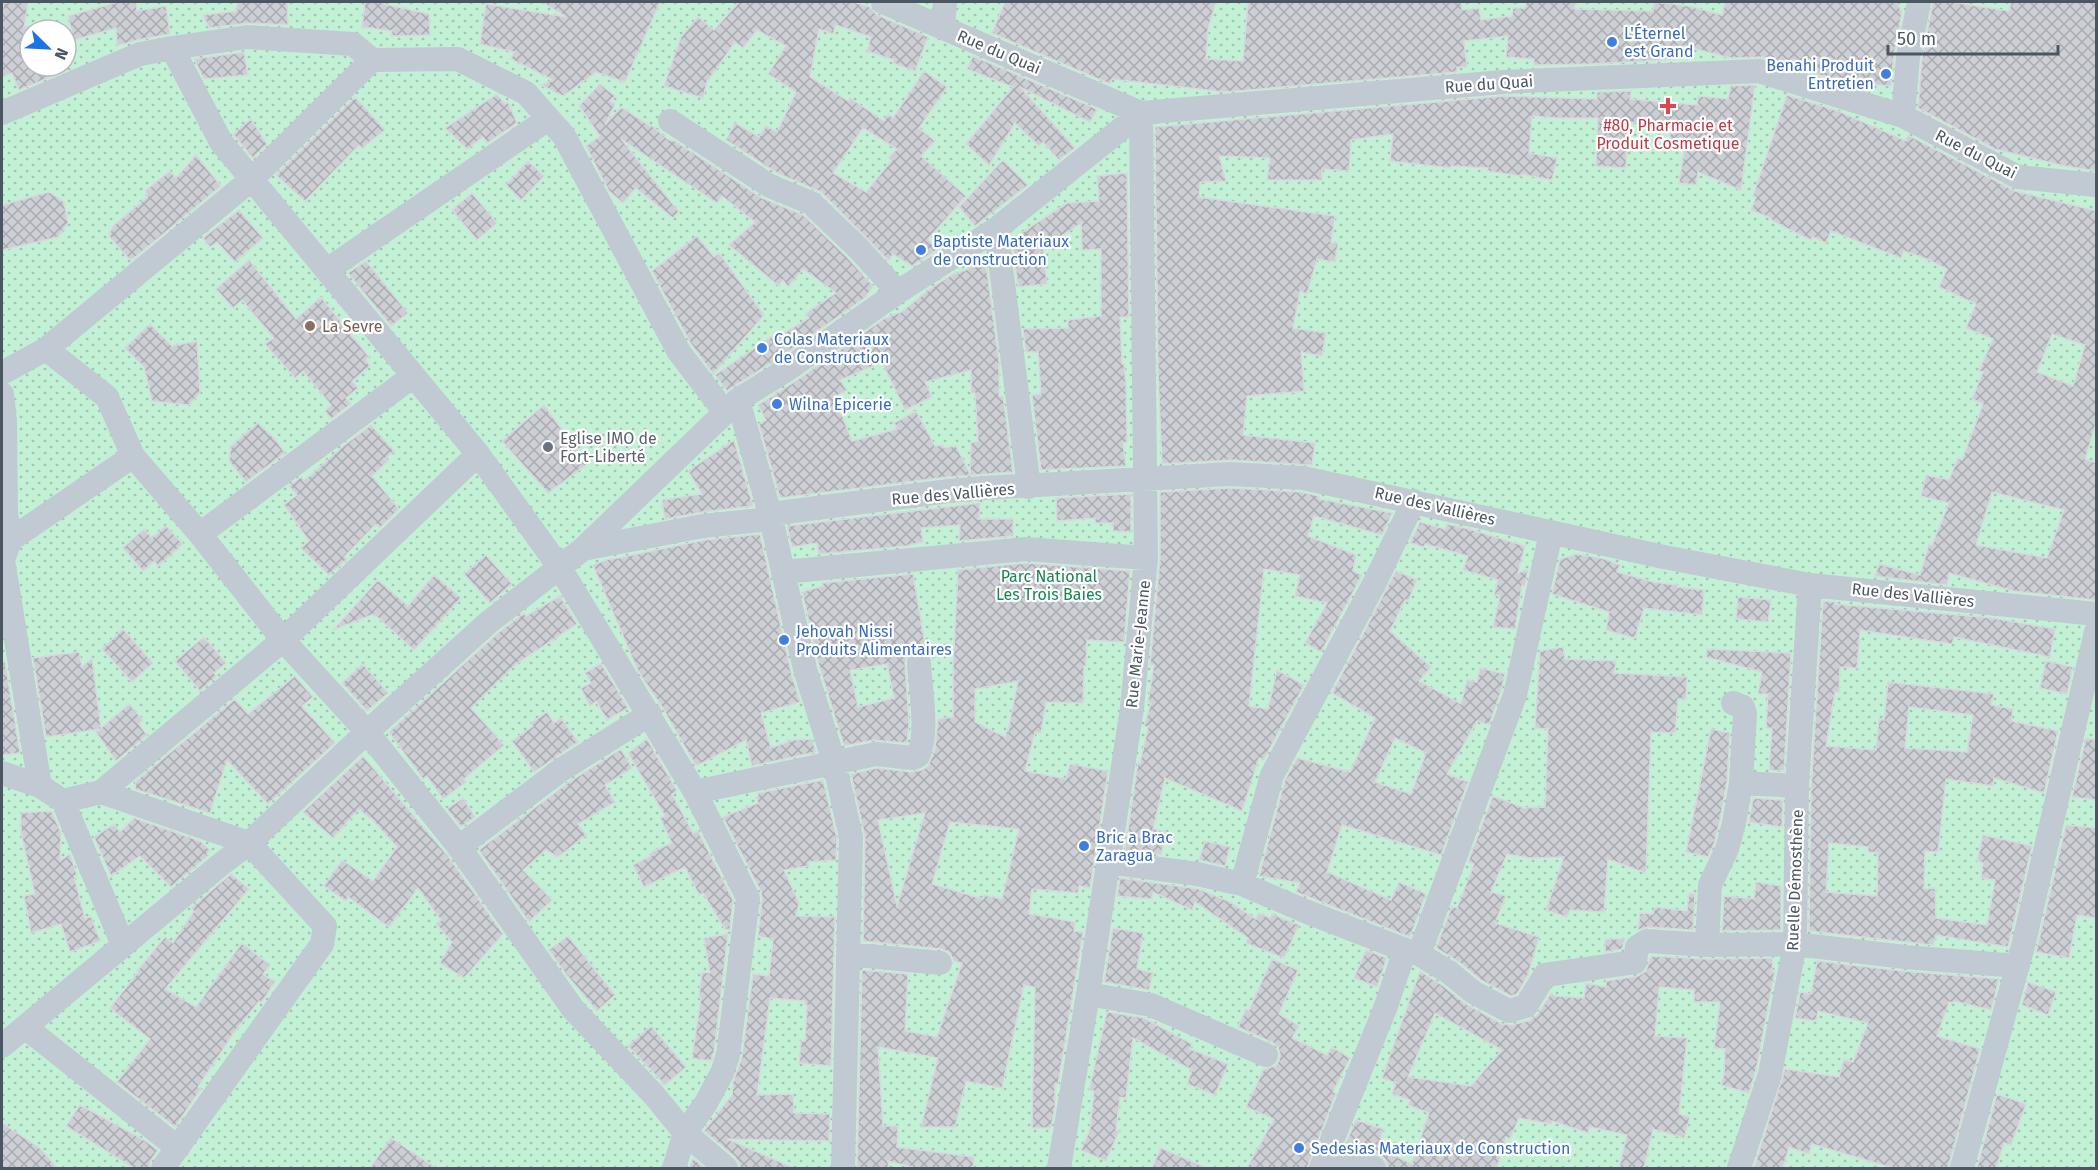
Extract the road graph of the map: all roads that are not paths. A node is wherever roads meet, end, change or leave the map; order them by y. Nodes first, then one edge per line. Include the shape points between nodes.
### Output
1 (883, 2) edge
2 (945, 2) edge
3 (1919, 2) edge
4 (943, 28) junction
5 (172, 48) junction
6 (372, 60) junction
7 (2, 113) edge
8 (1141, 113) junction
9 (1903, 116) junction
10 (548, 118) junction
11 (670, 121) dead end
12 (252, 179) junction
13 (2097, 185) edge
14 (996, 229) junction
15 (327, 270) junction
16 (898, 292) junction
17 (46, 349) junction
18 (2, 374) edge
19 (413, 376) junction
20 (2, 394) edge
21 (731, 405) junction
22 (478, 454) junction
23 (133, 456) junction
24 (1146, 480) junction
25 (1029, 487) junction
26 (1414, 501) junction
27 (770, 517) junction
28 (1551, 532) junction
29 (200, 534) junction
30 (10, 540) junction
31 (583, 549) junction
32 (1146, 558) junction
33 (560, 568) junction
34 (783, 572) junction
35 (1810, 585) junction
36 (2097, 614) edge
37 (2097, 632) edge
38 (283, 640) junction
39 (919, 663) dead end
40 (1733, 703) dead end
41 (650, 714) junction
42 (367, 732) junction
43 (834, 762) junction
44 (2, 773) edge
45 (1741, 783) junction
46 (40, 786) junction
47 (1797, 786) junction
48 (101, 792) junction
49 (695, 792) junction
50 (63, 801) junction
51 (249, 843) junction
52 (459, 847) junction
53 (1108, 862) junction
54 (1242, 884) junction
55 (1795, 944) junction
56 (123, 945) junction
57 (1707, 945) junction
58 (1412, 952) junction
59 (848, 954) junction
60 (940, 963) dead end
61 (2018, 966) junction
62 (1088, 994) junction
63 (25, 1027) junction
64 (2, 1046) edge
65 (1266, 1055) dead end
66 (685, 1133) junction
67 (178, 1148) junction
68 (1325, 1160) edge
69 (163, 1168) edge
70 (674, 1168) edge
71 (726, 1168) edge
72 (843, 1168) edge
73 (1059, 1168) edge
74 (1374, 1168) edge
75 (1739, 1168) edge
76 (1962, 1168) edge

1 - 4 street, Rue du Quai
2 - 4 street
3 - 9 street via 1908,57
4 - 8 street, Rue du Quai
5 - 6 street via 247,37 353,44
5 - 7 street via 140,54
5 - 12 street via 221,142
6 - 10 street via 458,59 526,93
6 - 12 street
8 - 9 street, Rue du Quai via 1503,82 1759,71
8 - 14 street
8 - 24 street, Rue Marie-Jeanne
9 - 13 street, Rue du Quai via 2018,177
10 - 15 street
10 - 21 street via 564,136 679,352
11 - 16 street via 770,186 811,203
12 - 15 street
12 - 17 street
14 - 16 street
14 - 25 street
15 - 19 street
16 - 21 street
17 - 18 street
17 - 23 street via 107,397
19 - 22 street
19 - 29 street
20 - 30 street
21 - 27 street
21 - 31 street
22 - 33 street
22 - 38 street
23 - 29 street
23 - 30 street
24 - 25 street, Rue des Vallières
24 - 26 street, Rue des Vallières via 1230,474 1303,478
24 - 32 street, Rue Marie-Jeanne
25 - 27 street, Rue des Vallières via 949,491
26 - 28 street, Rue des Vallières
26 - 54 street via 1272,775
27 - 31 street, Rue des Vallières
27 - 34 street
28 - 35 street, Rue des Vallières
28 - 58 street via 1515,695
29 - 38 street
30 - 46 street via 3,560
31 - 33 street
32 - 34 street via 1026,549
32 - 53 street, Rue Marie-Jeanne via 1132,708
33 - 41 street
33 - 42 street via 489,622
34 - 43 street
35 - 36 street, Rue des Vallières
35 - 47 street, Ruelle Démosthène
37 - 61 street
38 - 42 street
38 - 48 street
39 - 43 street via 923,734 918,756 876,754
40 - 45 street via 1743,707 1745,714
41 - 49 street
41 - 52 street via 561,770
42 - 51 street
42 - 52 street
43 - 49 street
43 - 59 street via 850,837
44 - 46 street
45 - 47 street
45 - 57 street via 1727,849 1710,885
46 - 50 street
47 - 55 street, Ruelle Démosthène
48 - 50 street
48 - 51 street
49 - 66 street via 748,898 728,1054 706,1103
50 - 56 street
51 - 56 street
51 - 67 street via 325,926 322,944
52 - 66 street via 573,1009
53 - 54 street
53 - 62 street, Rue Marie-Jeanne
54 - 58 street
55 - 57 street
55 - 61 street
55 - 75 street, Ruelle Démosthène via 1770,1074
56 - 63 street
57 - 58 street via 1647,941 1637,947 1635,962 1545,975 1526,1006 1509,1011
58 - 68 street via 1386,1006
59 - 60 street
59 - 72 street
61 - 76 street
62 - 65 street via 1151,1005
62 - 73 street, Rue Marie-Jeanne
63 - 64 street
63 - 67 street
66 - 70 street
66 - 71 street
67 - 69 street
68 - 74 street

